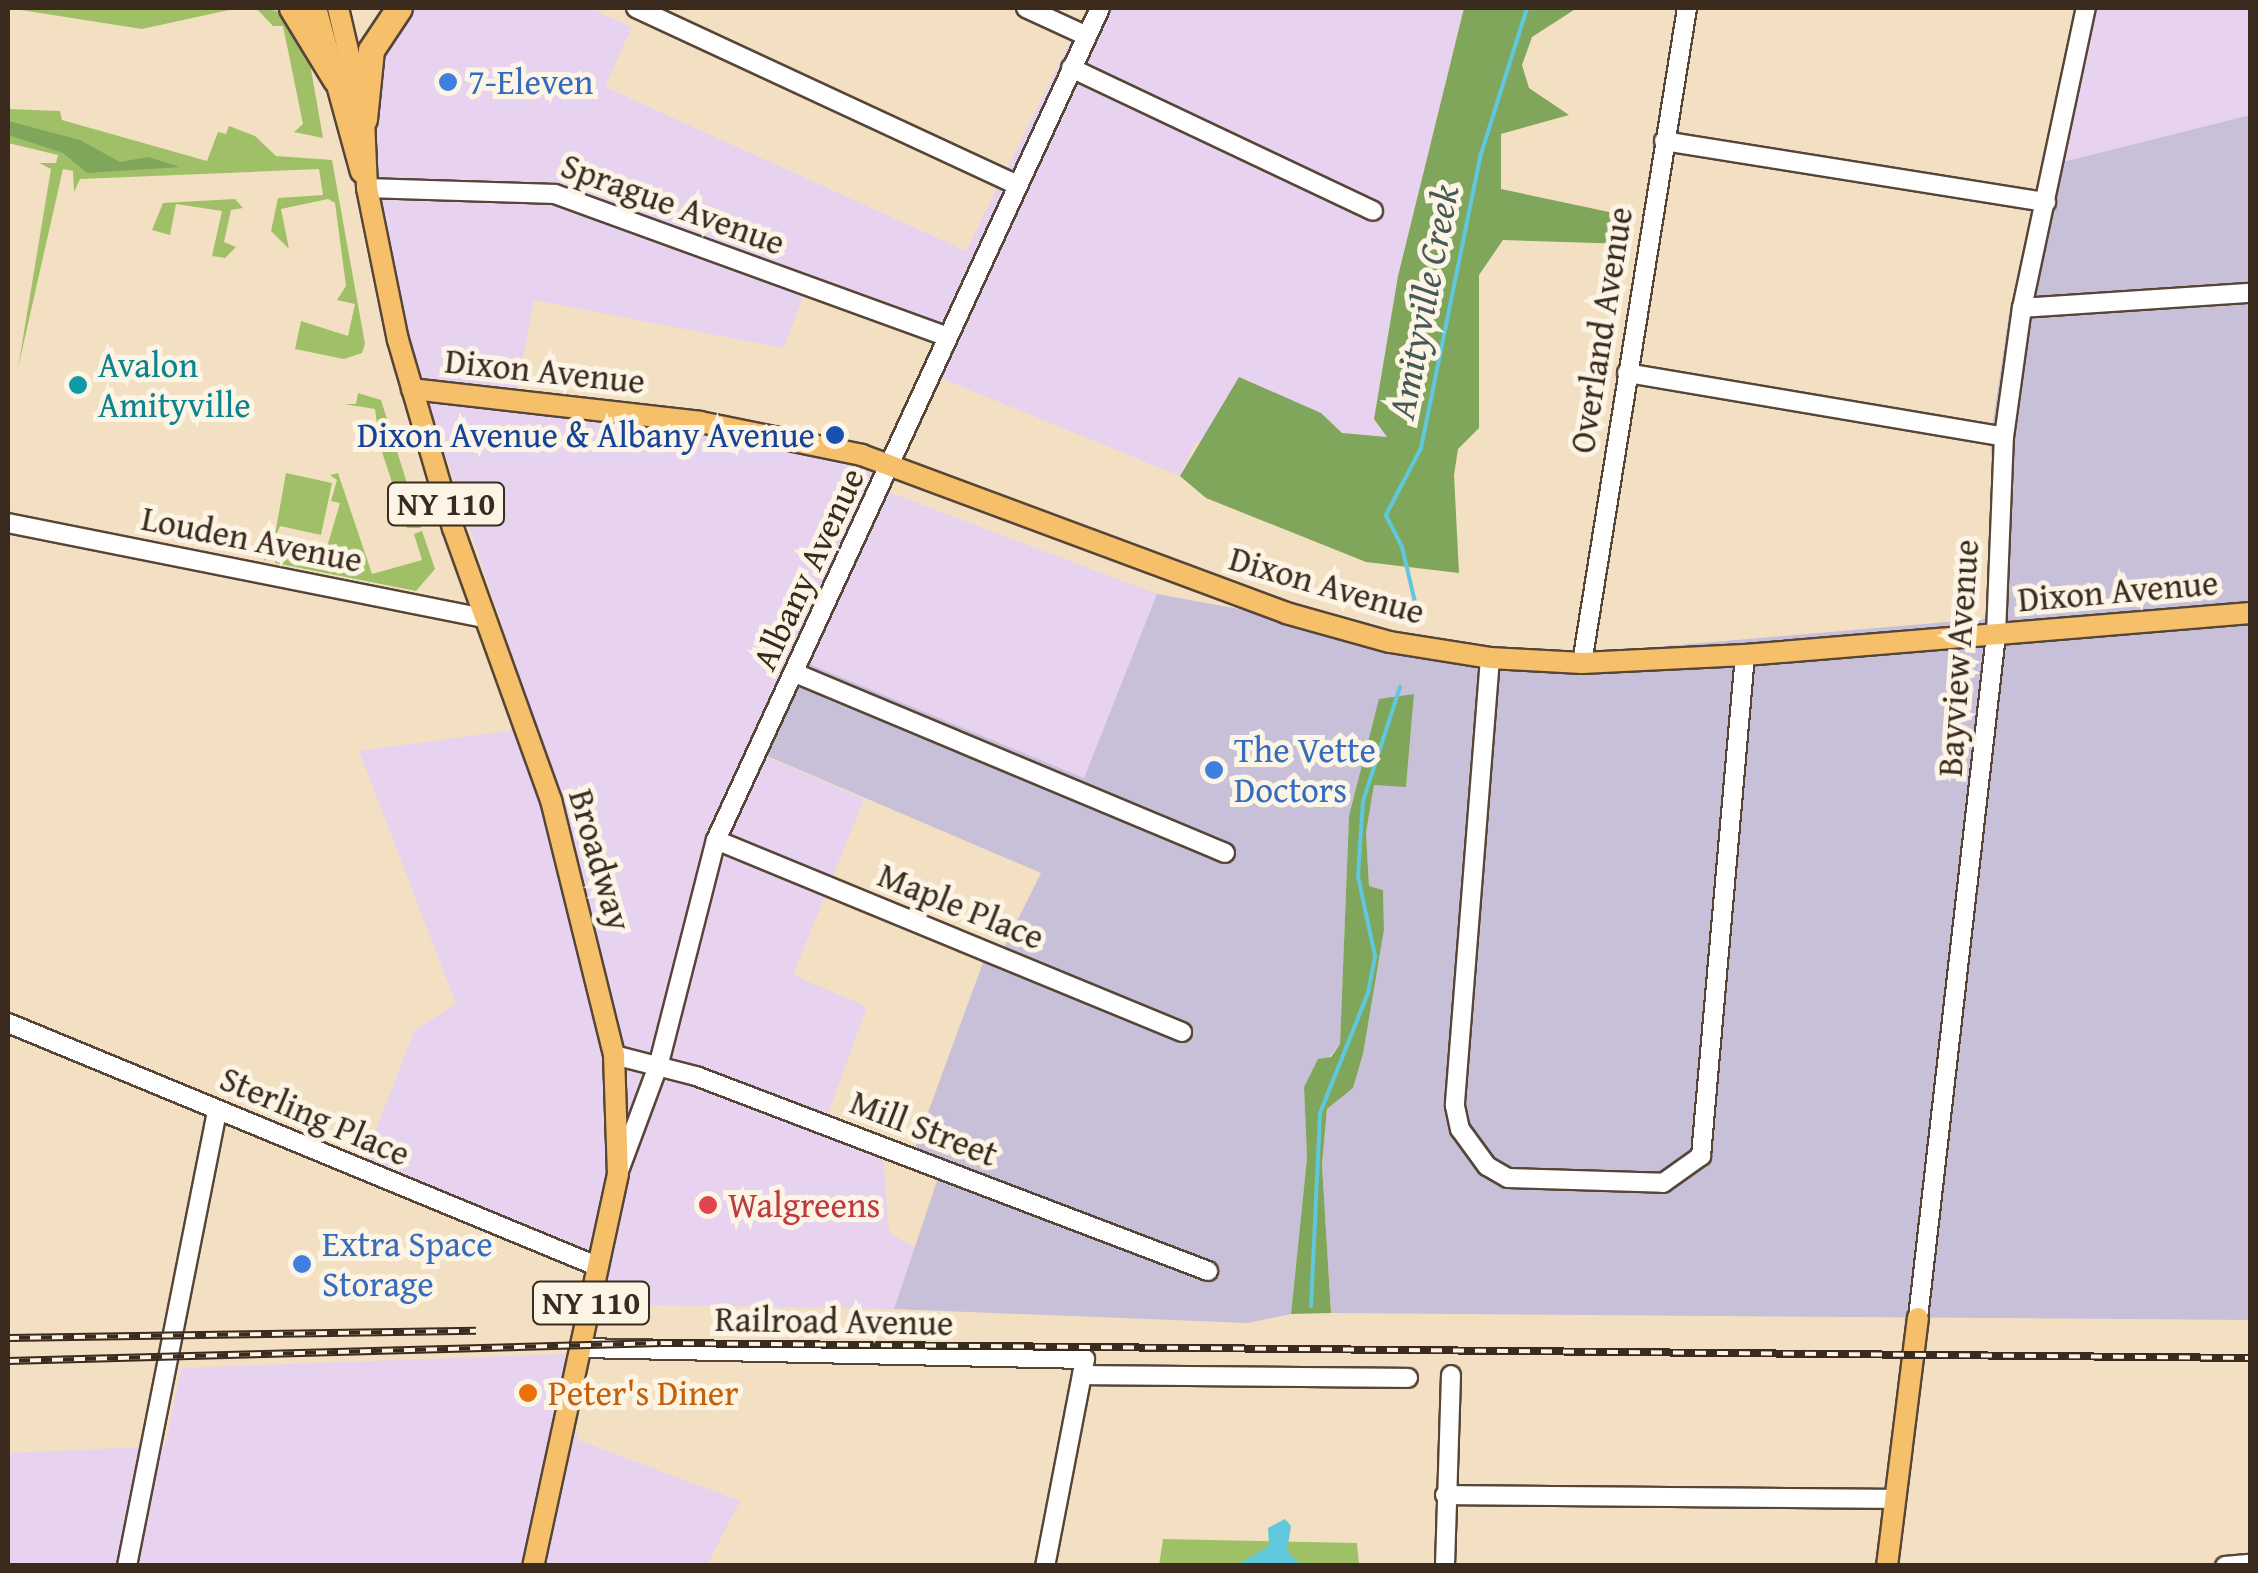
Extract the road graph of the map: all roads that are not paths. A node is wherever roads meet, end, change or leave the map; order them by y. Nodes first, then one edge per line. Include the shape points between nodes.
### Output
1 (292, 8) edge
2 (316, 8) edge
3 (338, 8) edge
4 (399, 8) edge
5 (636, 8) edge
6 (1026, 8) edge
7 (1100, 8) edge
8 (1687, 8) edge
9 (2086, 8) edge
10 (1088, 36) junction
11 (1072, 68) junction
12 (336, 80) junction
13 (364, 119) junction
14 (1664, 140) junction
15 (1018, 185) junction
16 (367, 188) junction
17 (2046, 202) junction
18 (1374, 211) dead end
19 (2250, 294) edge
20 (2022, 308) junction
21 (948, 336) junction
22 (1627, 373) junction
23 (412, 389) junction
24 (2004, 437) junction
25 (892, 466) junction
26 (8, 523) edge
27 (2250, 613) edge
28 (484, 618) junction
29 (1996, 634) junction
30 (1744, 655) junction
31 (1490, 658) junction
32 (1582, 664) junction
33 (795, 673) junction
34 (716, 840) junction
35 (1226, 853) dead end
36 (8, 1024) edge
37 (1182, 1032) dead end
38 (614, 1055) junction
39 (659, 1063) junction
40 (217, 1110) junction
41 (618, 1174) junction
42 (599, 1267) junction
43 (1208, 1271) dead end
44 (1918, 1318) joint
45 (582, 1348) junction
46 (1084, 1367) junction
47 (1452, 1375) dead end
48 (1408, 1378) dead end
49 (1445, 1495) junction
50 (1895, 1500) junction
51 (2250, 1564) edge
52 (128, 1566) edge
53 (533, 1566) edge
54 (1045, 1566) edge
55 (1444, 1566) edge
56 (1887, 1566) edge
57 (2224, 1566) edge

1 - 12 highway
2 - 12 main road, Broadway / NY 110
3 - 13 main road, Broadway / NY 110
4 - 13 highway via 371,50
5 - 15 street
6 - 10 street
7 - 10 street, Albany Avenue
8 - 14 street, Overland Avenue
9 - 17 street, Bayview Avenue
10 - 11 street, Albany Avenue
11 - 15 street, Albany Avenue
11 - 18 street
12 - 16 main road, Broadway / NY 110
13 - 16 main road, Broadway / NY 110
14 - 17 street
14 - 22 street, Overland Avenue
15 - 21 street, Albany Avenue
16 - 21 street, Sprague Avenue via 554,194
16 - 23 main road, Broadway / NY 110
17 - 20 street, Bayview Avenue
19 - 20 street
20 - 24 street, Bayview Avenue
21 - 25 street, Albany Avenue
22 - 24 street
22 - 32 street, Overland Avenue
23 - 25 main road, Dixon Avenue via 712,424
23 - 28 main road, Broadway / NY 110
24 - 29 street, Bayview Avenue
25 - 31 main road, Dixon Avenue via 1286,613 1390,642
25 - 33 street, Albany Avenue
26 - 28 street, Louden Avenue
27 - 29 main road, Dixon Avenue
28 - 38 main road, Broadway / NY 110 via 551,800
29 - 30 main road, Dixon Avenue
29 - 44 street, Bayview Avenue
30 - 31 street via 1701,1156 1663,1183 1508,1178 1487,1166 1470,1144 1456,1106
30 - 32 main road, Dixon Avenue
31 - 32 main road, Dixon Avenue
33 - 34 street, Albany Avenue
33 - 35 street
34 - 37 street, Maple Place
34 - 39 street, Albany Avenue
36 - 40 street, Sterling Place
38 - 39 street, Mill Street
38 - 41 main road, Broadway / NY 110
39 - 41 street, Albany Avenue
39 - 43 street, Mill Street
40 - 42 street, Sterling Place
40 - 52 street
41 - 42 main road, Broadway / NY 110
42 - 45 main road, Broadway / NY 110
44 - 50 main road
45 - 46 street, Railroad Avenue
45 - 53 main road, Broadway / NY 110
46 - 48 street, Railroad Avenue
46 - 54 street
47 - 49 street
49 - 50 street
49 - 55 street
50 - 56 main road
51 - 57 street

